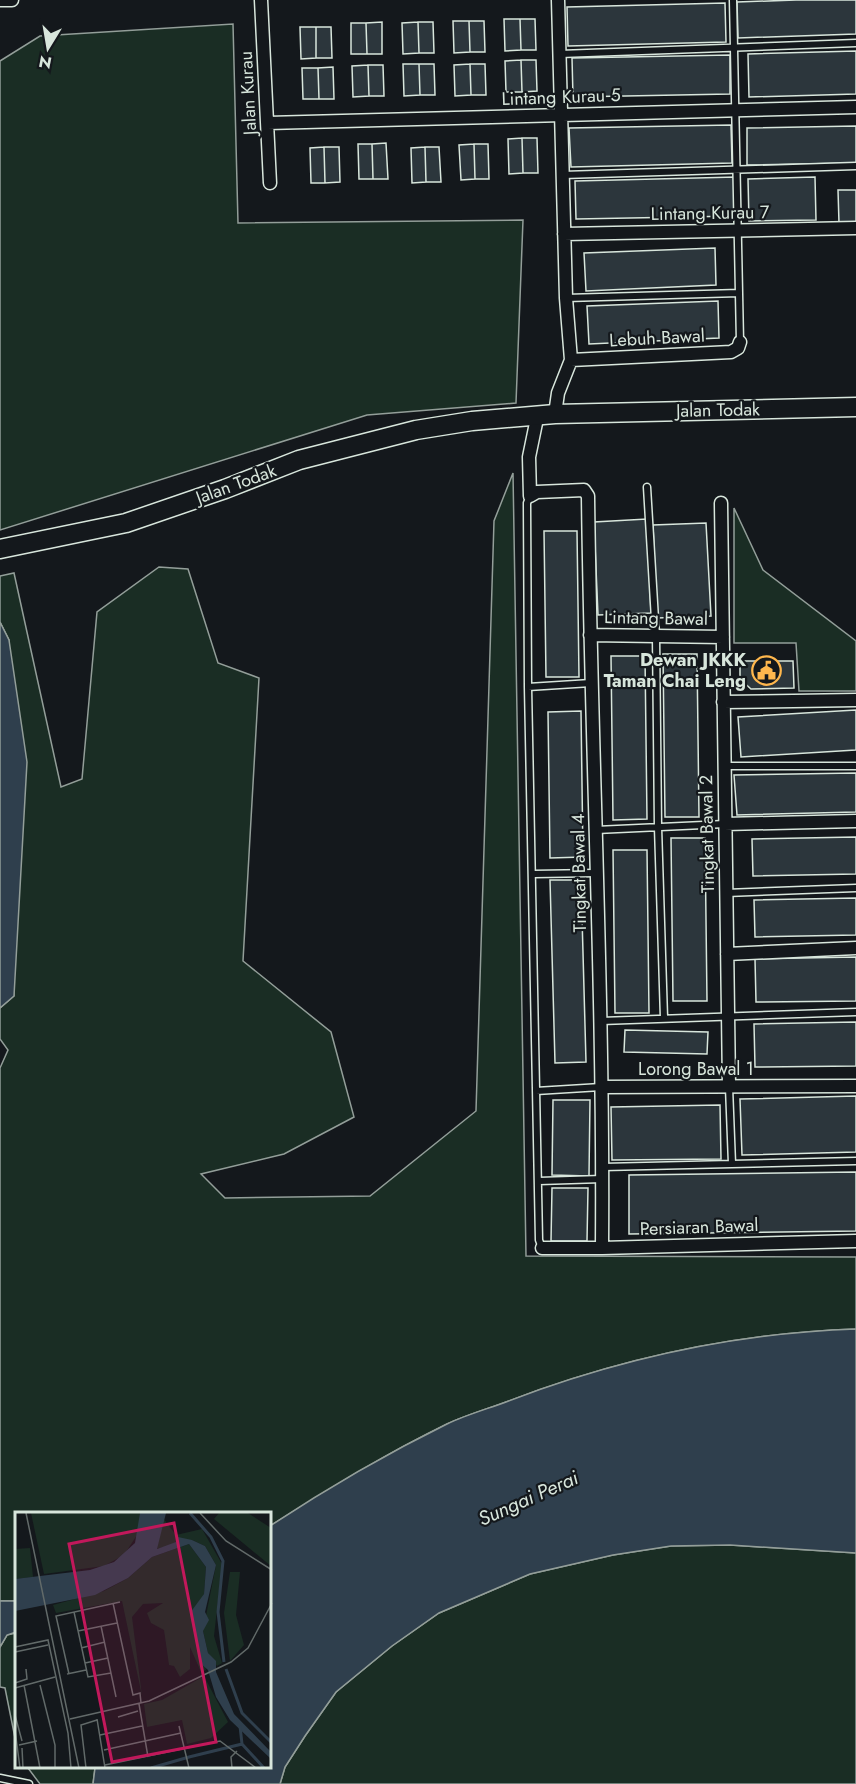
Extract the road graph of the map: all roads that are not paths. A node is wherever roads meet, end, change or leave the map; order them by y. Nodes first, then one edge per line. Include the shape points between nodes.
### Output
1 (0, 0) edge
2 (12, 0) edge
3 (261, 0) edge
4 (558, 0) edge
5 (733, 0) edge
6 (856, 43) edge
7 (734, 47) junction
8 (560, 54) junction
9 (856, 107) edge
10 (735, 110) junction
11 (561, 115) junction
12 (268, 123) junction
13 (856, 166) edge
14 (736, 169) junction
15 (562, 175) junction
16 (270, 183) dead end
17 (856, 228) edge
18 (738, 230) junction
19 (564, 234) junction
20 (740, 293) junction
21 (566, 298) junction
22 (740, 342) joint
23 (571, 360) junction
24 (856, 407) edge
25 (555, 414) junction
26 (856, 417) edge
27 (472, 421) junction
28 (536, 423) junction
29 (647, 487) dead end
30 (530, 496) junction
31 (721, 503) dead end
32 (8, 548) edge
33 (590, 635) junction
34 (656, 636) junction
35 (723, 637) junction
36 (591, 683) junction
37 (528, 687) junction
38 (856, 700) edge
39 (723, 702) junction
40 (724, 766) junction
41 (856, 766) edge
42 (856, 821) edge
43 (725, 824) junction
44 (657, 827) junction
45 (596, 830) junction
46 (596, 873) junction
47 (534, 874) junction
48 (856, 888) edge
49 (726, 893) junction
50 (856, 948) edge
51 (727, 954) junction
52 (856, 1012) edge
53 (728, 1016) junction
54 (664, 1018) junction
55 (600, 1021) junction
56 (729, 1086) junction
57 (856, 1086) edge
58 (602, 1087) junction
59 (536, 1091) junction
60 (856, 1161) edge
61 (732, 1164) junction
62 (602, 1173) junction
63 (539, 1180) junction
64 (856, 1241) edge
65 (542, 1248) joint
66 (602, 1248) junction
67 (0, 1778) edge
68 (29, 1784) edge

1 - 2 street
3 - 12 street, Jalan Kurau
4 - 8 street
5 - 7 lane
6 - 7 lane
7 - 8 lane
7 - 10 lane
8 - 11 street
9 - 10 street, Lintang Kurau 5
10 - 11 street, Lintang Kurau 5
10 - 14 lane
11 - 12 street, Lintang Kurau 5
11 - 15 street
12 - 16 street, Jalan Kurau
13 - 14 lane
14 - 15 lane
14 - 18 lane
15 - 19 street
17 - 18 street, Lintang Kurau 7
18 - 19 street, Lintang Kurau 7
18 - 20 lane
19 - 21 street
20 - 21 lane
20 - 22 lane
21 - 23 street
22 - 23 street, Lebuh Bawal via 731,352
23 - 25 street via 558,393
24 - 25 main road, Jalan Todak
25 - 27 main road, Jalan Todak
26 - 28 main road, Jalan Todak
27 - 28 main road, Jalan Todak
27 - 32 main road, Jalan Todak via 416,430 298,460 126,523
28 - 30 street via 529,457
29 - 34 lane
30 - 33 street, Tingkat Bawal 4 via 537,492 584,490 588,496
30 - 37 lane
31 - 35 street, Tingkat Bawal 2
33 - 34 street, Lintang Bawal
33 - 36 street, Tingkat Bawal 4
34 - 35 street, Lintang Bawal
34 - 44 lane
35 - 39 street, Tingkat Bawal 2
36 - 37 lane
36 - 45 street, Tingkat Bawal 4
37 - 47 lane
38 - 39 street
39 - 40 street, Tingkat Bawal 2
40 - 41 lane
40 - 43 street, Tingkat Bawal 2
42 - 43 street
43 - 44 lane
43 - 49 street, Tingkat Bawal 2
44 - 45 lane
44 - 54 lane
45 - 46 street, Tingkat Bawal 4
46 - 47 lane
46 - 55 street, Tingkat Bawal 4
47 - 59 lane
48 - 49 lane
49 - 51 street, Tingkat Bawal 2
50 - 51 street
51 - 53 street, Tingkat Bawal 2
52 - 53 lane
53 - 54 lane
53 - 56 street, Tingkat Bawal 2
54 - 55 lane
55 - 58 street, Tingkat Bawal 4
56 - 57 street, Lorong Bawal 1
56 - 58 street, Lorong Bawal 1
56 - 61 lane, Tingkat Bawal 2
58 - 59 lane, Lorong Bawal 1
58 - 62 street, Tingkat Bawal 4
59 - 63 lane
60 - 61 lane
61 - 62 lane
62 - 63 lane
62 - 66 street, Tingkat Bawal 4
63 - 65 lane
64 - 66 street, Persiaran Bawal
65 - 66 street, Persiaran Bawal
67 - 68 lane

